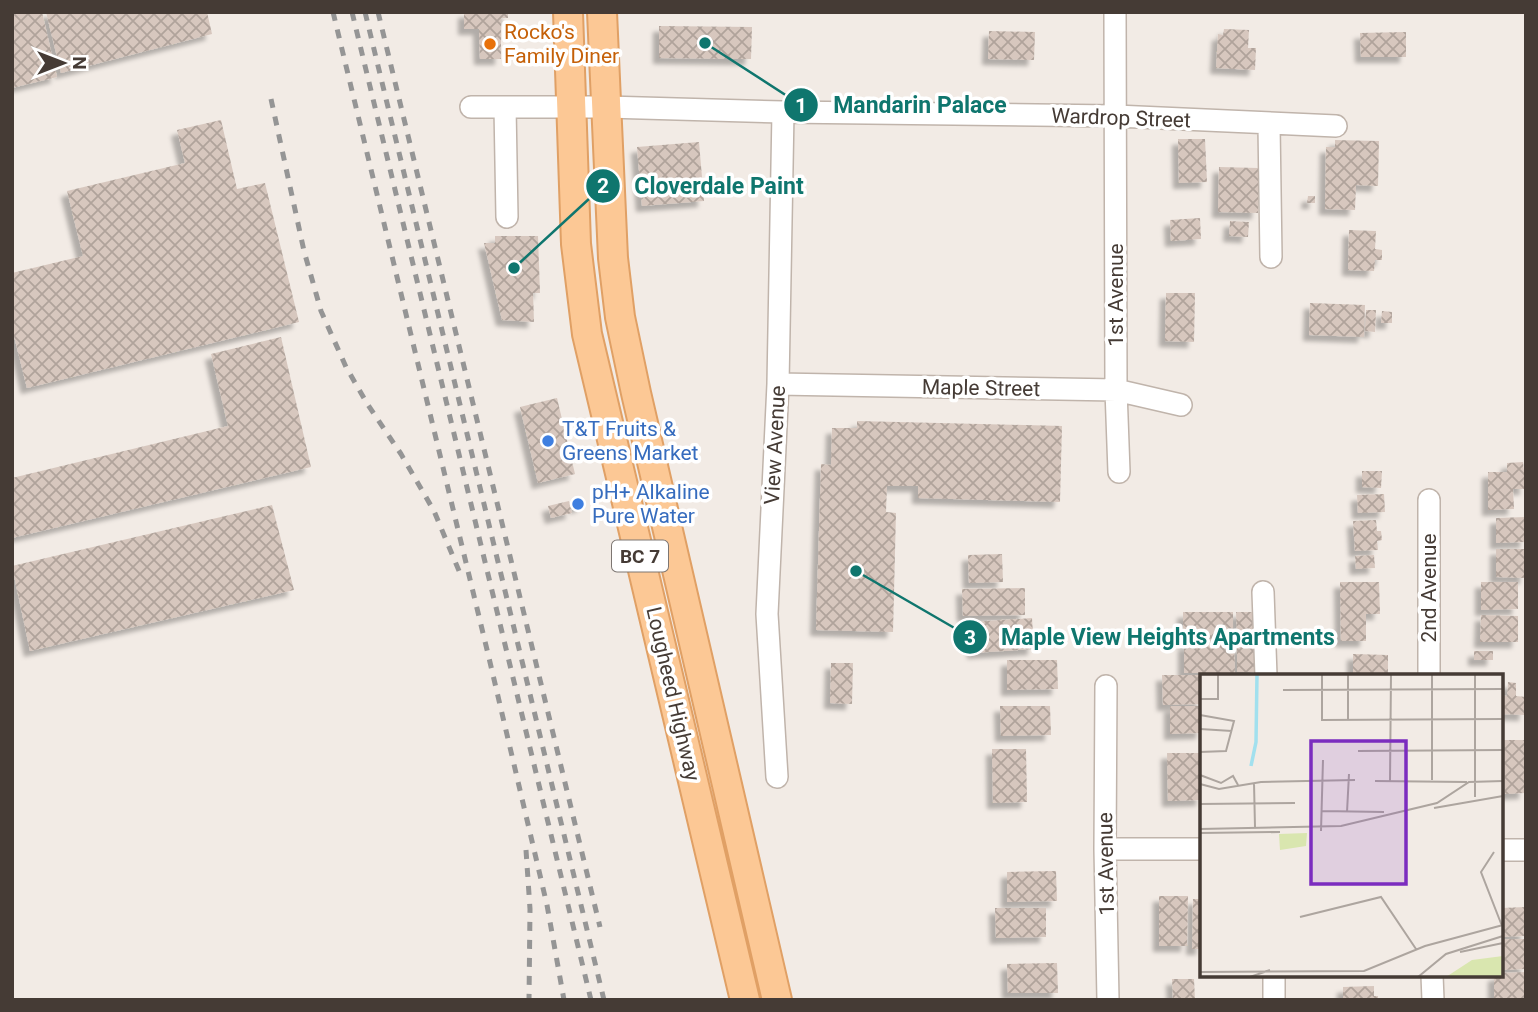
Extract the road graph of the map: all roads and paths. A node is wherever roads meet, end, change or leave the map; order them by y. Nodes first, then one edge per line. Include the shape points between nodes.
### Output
1 (568, 12) edge
2 (602, 12) edge
3 (1115, 12) edge
4 (471, 107) dead end
5 (505, 107) junction
6 (569, 107) junction
7 (607, 107) junction
8 (783, 112) junction
9 (1116, 117) junction
10 (1269, 125) junction
11 (1336, 126) dead end
12 (507, 218) dead end
13 (1271, 257) dead end
14 (778, 384) junction
15 (1116, 390) junction
16 (1181, 405) dead end
17 (1119, 472) dead end
18 (1429, 500) dead end
19 (1264, 592) dead end
20 (1266, 674) edge
21 (1429, 674) edge
22 (1106, 686) dead end
23 (777, 777) dead end
24 (1105, 849) junction
25 (1200, 849) edge
26 (1503, 850) edge
27 (1526, 850) edge
28 (1274, 977) edge
29 (1432, 977) edge
30 (745, 1000) edge
31 (777, 1000) edge
32 (1108, 1000) edge
33 (1274, 1000) edge
34 (1433, 1000) edge

1 - 6 main road, Lougheed Highway / BC 7
2 - 7 main road, Lougheed Highway / BC 7
3 - 9 street, 1st Avenue
4 - 5 street, Wardrop Street
5 - 6 street, Wardrop Street
5 - 12 street
6 - 7 street, Wardrop Street
6 - 30 main road, Lougheed Highway / BC 7 via 576,244 587,334
7 - 8 street, Wardrop Street
7 - 31 main road, Lougheed Highway / BC 7 via 612,258 621,317
8 - 9 street, Wardrop Street
8 - 14 street, View Avenue
9 - 10 street, Wardrop Street
9 - 15 street, 1st Avenue
10 - 11 street, Wardrop Street
10 - 13 street
14 - 15 street, Maple Street
14 - 23 street, View Avenue via 767,614
15 - 16 street, Maple Street
15 - 17 street, 1st Avenue
18 - 21 street, 2nd Avenue
19 - 20 street
22 - 24 street, 1st Avenue
24 - 25 street
24 - 32 street, 1st Avenue
26 - 27 street
28 - 33 street
29 - 34 street

